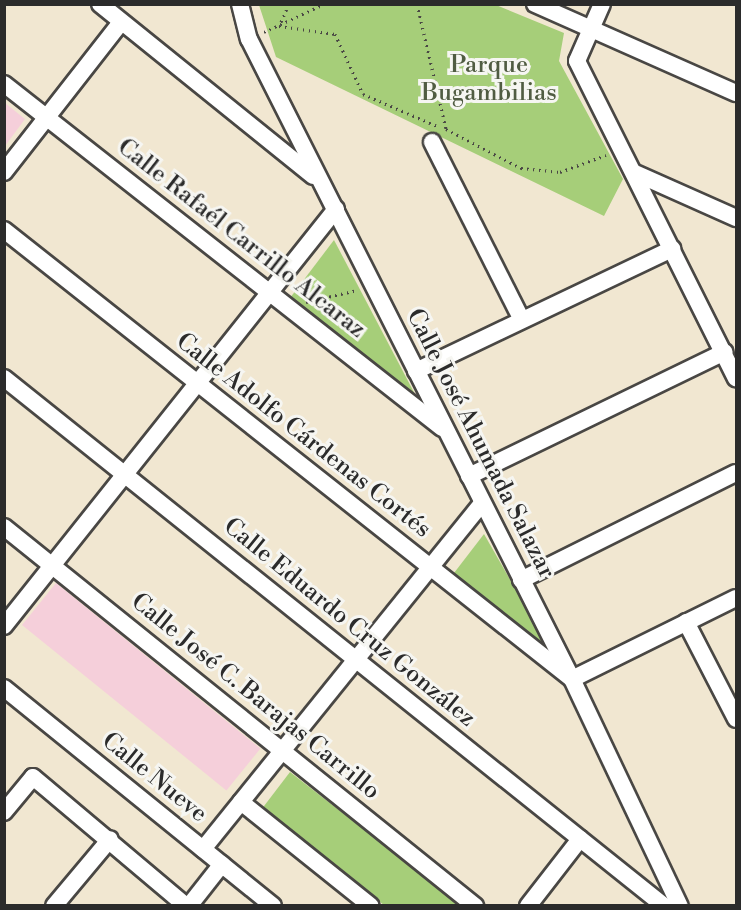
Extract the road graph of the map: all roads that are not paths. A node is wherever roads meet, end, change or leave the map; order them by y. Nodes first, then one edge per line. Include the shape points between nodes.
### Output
1 (100, 4) edge
2 (240, 4) edge
3 (535, 4) edge
4 (602, 4) edge
5 (122, 22) junction
6 (591, 29) junction
7 (4, 84) edge
8 (736, 93) edge
9 (47, 117) junction
10 (432, 142) dead end
11 (4, 172) edge
12 (635, 173) junction
13 (319, 180) junction
14 (336, 209) junction
15 (736, 218) edge
16 (4, 230) edge
17 (672, 249) junction
18 (270, 292) junction
19 (522, 320) junction
20 (724, 352) junction
21 (416, 371) junction
22 (4, 378) edge
23 (736, 378) edge
24 (198, 383) junction
25 (447, 432) junction
26 (736, 473) edge
27 (125, 474) junction
28 (469, 476) junction
29 (482, 503) junction
30 (4, 526) edge
31 (53, 565) junction
32 (430, 567) junction
33 (521, 580) junction
34 (736, 598) edge
35 (686, 622) junction
36 (4, 626) edge
37 (356, 659) junction
38 (572, 679) junction
39 (4, 688) edge
40 (736, 719) edge
41 (283, 750) junction
42 (241, 802) junction
43 (4, 812) edge
44 (110, 839) junction
45 (580, 839) junction
46 (203, 849) junction
47 (222, 864) junction
48 (54, 906) edge
49 (188, 906) edge
50 (273, 906) edge
51 (371, 906) edge
52 (475, 906) edge
53 (528, 906) edge
54 (664, 906) edge
55 (680, 906) edge

1 - 5 street
2 - 13 street, Calle José Ahumada Salazar via 249,39
3 - 6 street
4 - 6 street
5 - 9 street
5 - 13 street
6 - 8 street
6 - 12 street via 577,61
7 - 9 street, Calle Rafaél Carrillo Alcaraz
9 - 11 street
9 - 18 street, Calle Rafaél Carrillo Alcaraz
10 - 19 street
12 - 15 street
12 - 17 street
13 - 14 street, Calle José Ahumada Salazar
14 - 18 street
14 - 21 street, Calle José Ahumada Salazar
16 - 24 street, Calle Adolfo Cárdenas Cortés
17 - 19 street
17 - 20 street
18 - 24 street
18 - 25 street, Calle Rafaél Carrillo Alcaraz
19 - 21 street
20 - 23 street
20 - 28 street
21 - 25 street, Calle José Ahumada Salazar
22 - 27 street, Calle Eduardo Cruz González
24 - 27 street
24 - 32 street, Calle Adolfo Cárdenas Cortés
25 - 28 street, Calle José Ahumada Salazar
26 - 33 street
27 - 31 street
27 - 37 street, Calle Eduardo Cruz González
28 - 29 street, Calle José Ahumada Salazar
29 - 32 street
29 - 33 street, Calle José Ahumada Salazar
30 - 31 street, Calle José C. Barajas Carrillo
31 - 36 street
31 - 41 street, Calle José C. Barajas Carrillo
32 - 37 street
32 - 38 street, Calle Adolfo Cárdenas Cortés
33 - 38 street, Calle José Ahumada Salazar
34 - 35 street
35 - 38 street
35 - 40 street
37 - 41 street
37 - 45 street, Calle Eduardo Cruz González
38 - 55 street, Calle José Ahumada Salazar
39 - 46 street, Calle Nueve
41 - 42 street
41 - 52 street, Calle José C. Barajas Carrillo
42 - 46 street
42 - 51 street
43 - 44 street via 33,777
44 - 48 street
44 - 49 street
45 - 53 street
45 - 54 street, Calle Eduardo Cruz González
46 - 47 street, Calle Nueve
47 - 49 street
47 - 50 street, Calle Nueve

